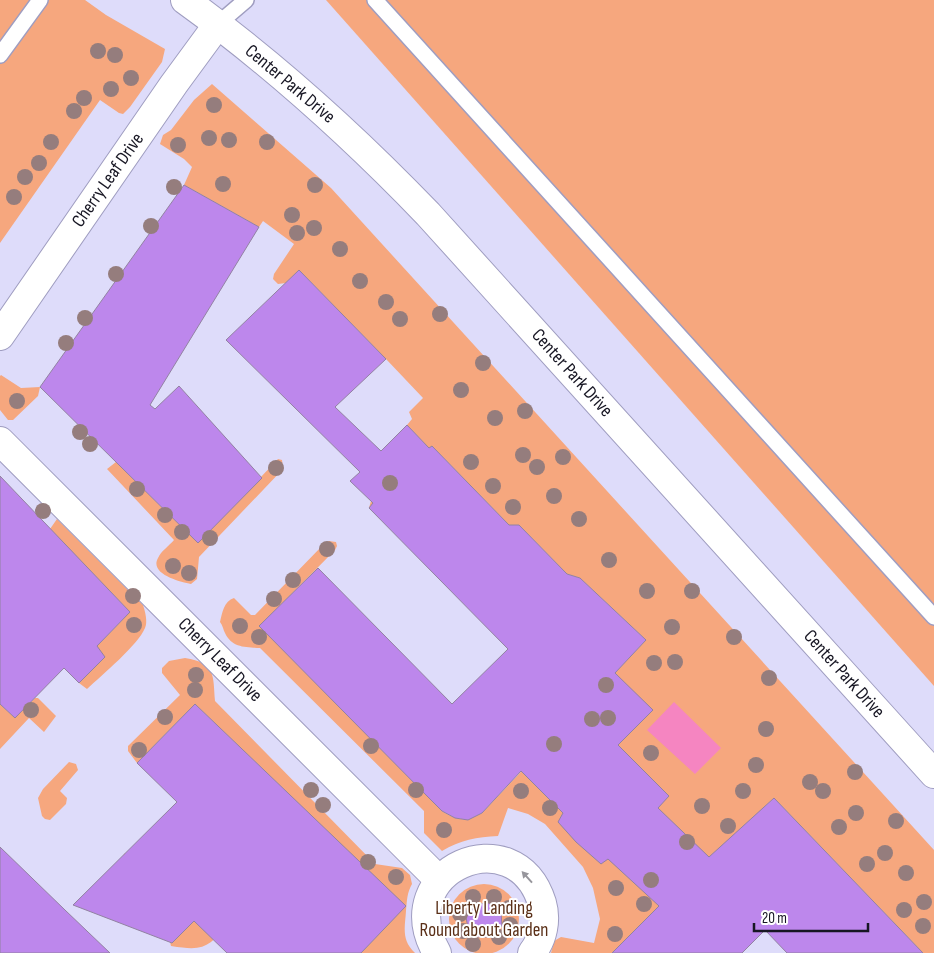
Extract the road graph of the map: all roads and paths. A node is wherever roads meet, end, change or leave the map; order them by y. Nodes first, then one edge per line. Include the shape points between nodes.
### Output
1 (40, 0) edge
2 (184, 0) edge
3 (246, 0) edge
4 (375, 0) edge
5 (218, 24) junction
6 (0, 55) edge
7 (0, 336) edge
8 (0, 441) edge
9 (934, 617) edge
10 (934, 774) edge
11 (439, 880) junction
12 (437, 953) edge
13 (532, 953) edge

1 - 6 lane
2 - 5 street, Center Park Drive
3 - 5 lane
4 - 9 lane
5 - 7 street, Cherry Leaf Drive
5 - 10 street, Center Park Drive via 334,120 402,187
8 - 11 street, Cherry Leaf Drive
11 - 12 street via 425,911 429,939
13 -> 11 street via 543,929 544,910 538,891 527,875 498,860 482,858 466,861

